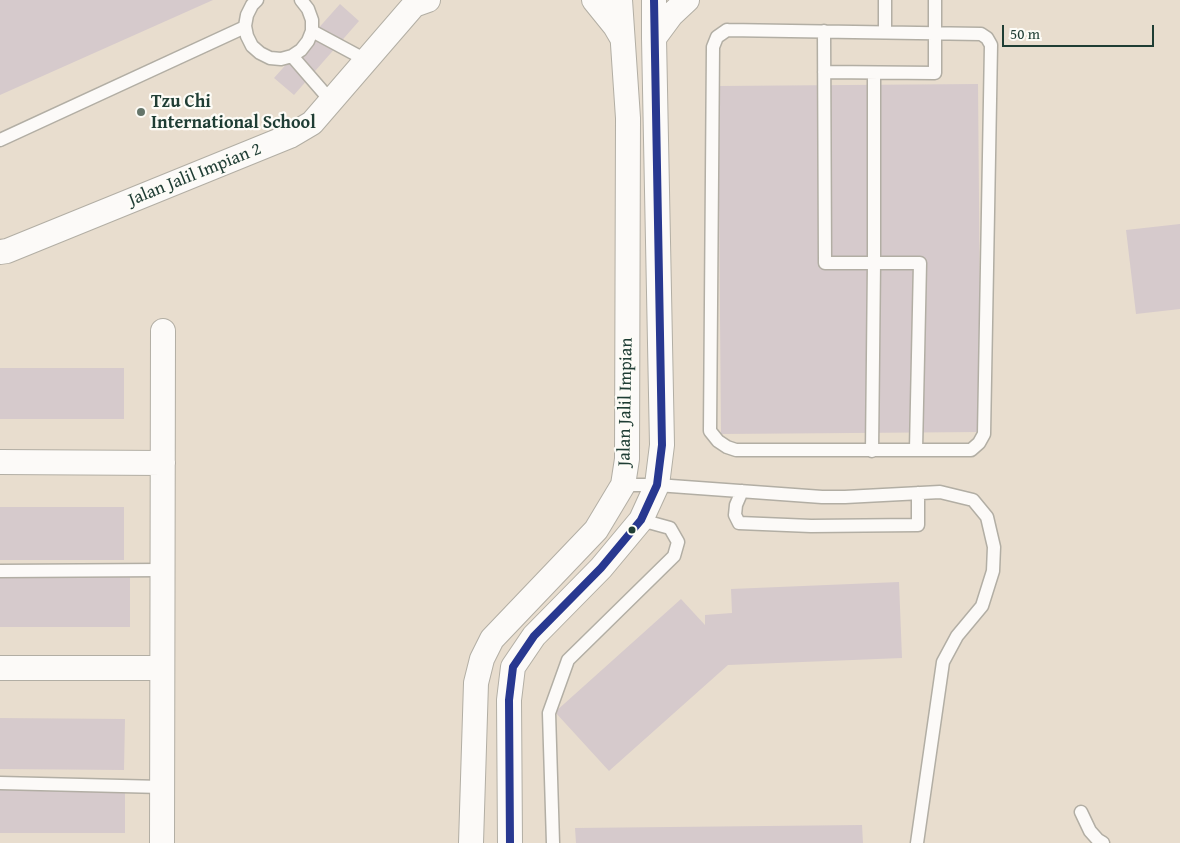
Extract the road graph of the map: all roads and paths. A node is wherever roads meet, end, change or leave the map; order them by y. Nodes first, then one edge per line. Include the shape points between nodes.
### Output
1 (257, 0) edge
2 (301, 0) edge
3 (428, 0) edge
4 (594, 0) edge
5 (620, 0) edge
6 (654, 0) edge
7 (687, 0) edge
8 (884, 0) edge
9 (934, 0) edge
10 (245, 27) junction
11 (312, 31) junction
12 (824, 31) junction
13 (884, 32) junction
14 (935, 33) junction
15 (654, 38) junction
16 (622, 39) junction
17 (292, 56) junction
18 (366, 60) junction
19 (824, 72) junction
20 (874, 72) junction
21 (331, 101) junction
22 (0, 140) edge
23 (0, 252) edge
24 (874, 264) junction
25 (163, 331) dead end
26 (916, 449) junction
27 (872, 451) junction
28 (0, 462) edge
29 (163, 462) junction
30 (623, 485) junction
31 (657, 485) junction
32 (742, 491) junction
33 (918, 493) junction
34 (641, 520) junction
35 (162, 570) junction
36 (0, 571) edge
37 (0, 668) edge
38 (162, 668) junction
39 (0, 784) edge
40 (162, 787) junction
41 (1081, 812) dead end
42 (162, 843) edge
43 (471, 843) edge
44 (510, 843) edge
45 (553, 843) edge
46 (916, 843) edge
47 (1103, 843) edge

1 - 10 lane via 246,15
2 - 11 lane via 312,20
3 - 18 street, Jalan Jalil Impian 2 via 414,5
4 - 16 street via 616,26
5 - 16 street, Jalan Jalil Impian
6 - 15 street, Jalan Jalil Impian
7 - 15 street
8 - 13 lane
9 - 14 lane
10 - 17 lane via 252,46 260,53 270,58
10 - 22 lane
11 - 17 lane via 308,42
11 - 18 lane
12 - 13 lane
12 - 19 lane
12 - 27 lane via 727,30 717,37 713,47 710,431 718,441 736,450
13 - 14 lane
14 - 20 lane via 935,72
14 - 26 lane via 981,34 991,45 984,434 971,450
15 - 31 street, Jalan Jalil Impian via 662,445
16 - 30 street, Jalan Jalil Impian via 628,118 627,459
17 - 21 lane
18 - 21 street, Jalan Jalil Impian 2
19 - 20 lane
19 - 24 lane via 825,263
20 - 24 lane
21 - 23 street, Jalan Jalil Impian 2 via 312,122 290,136
24 - 26 lane via 920,263
24 - 27 lane
25 - 29 street
26 - 27 lane
28 - 29 street
29 - 35 street
30 - 31 lane
30 - 43 street, Jalan Jalil Impian via 596,530 492,639 482,659 476,683
31 - 32 lane
31 - 34 street, Jalan Jalil Impian
32 - 33 lane via 822,497
32 - 33 lane via 735,515 739,523 811,526 918,525
33 - 46 lane via 940,492 973,500 988,517 994,547 993,571 982,606 957,636 943,662
34 - 44 street, Jalan Jalil Impian via 601,568 534,636 513,667 509,700
34 - 45 lane via 670,528 678,542 674,556 568,660 549,713
35 - 36 lane
35 - 38 street
37 - 38 street
38 - 40 street
39 - 40 lane
40 - 42 street
41 - 47 lane via 1090,831

